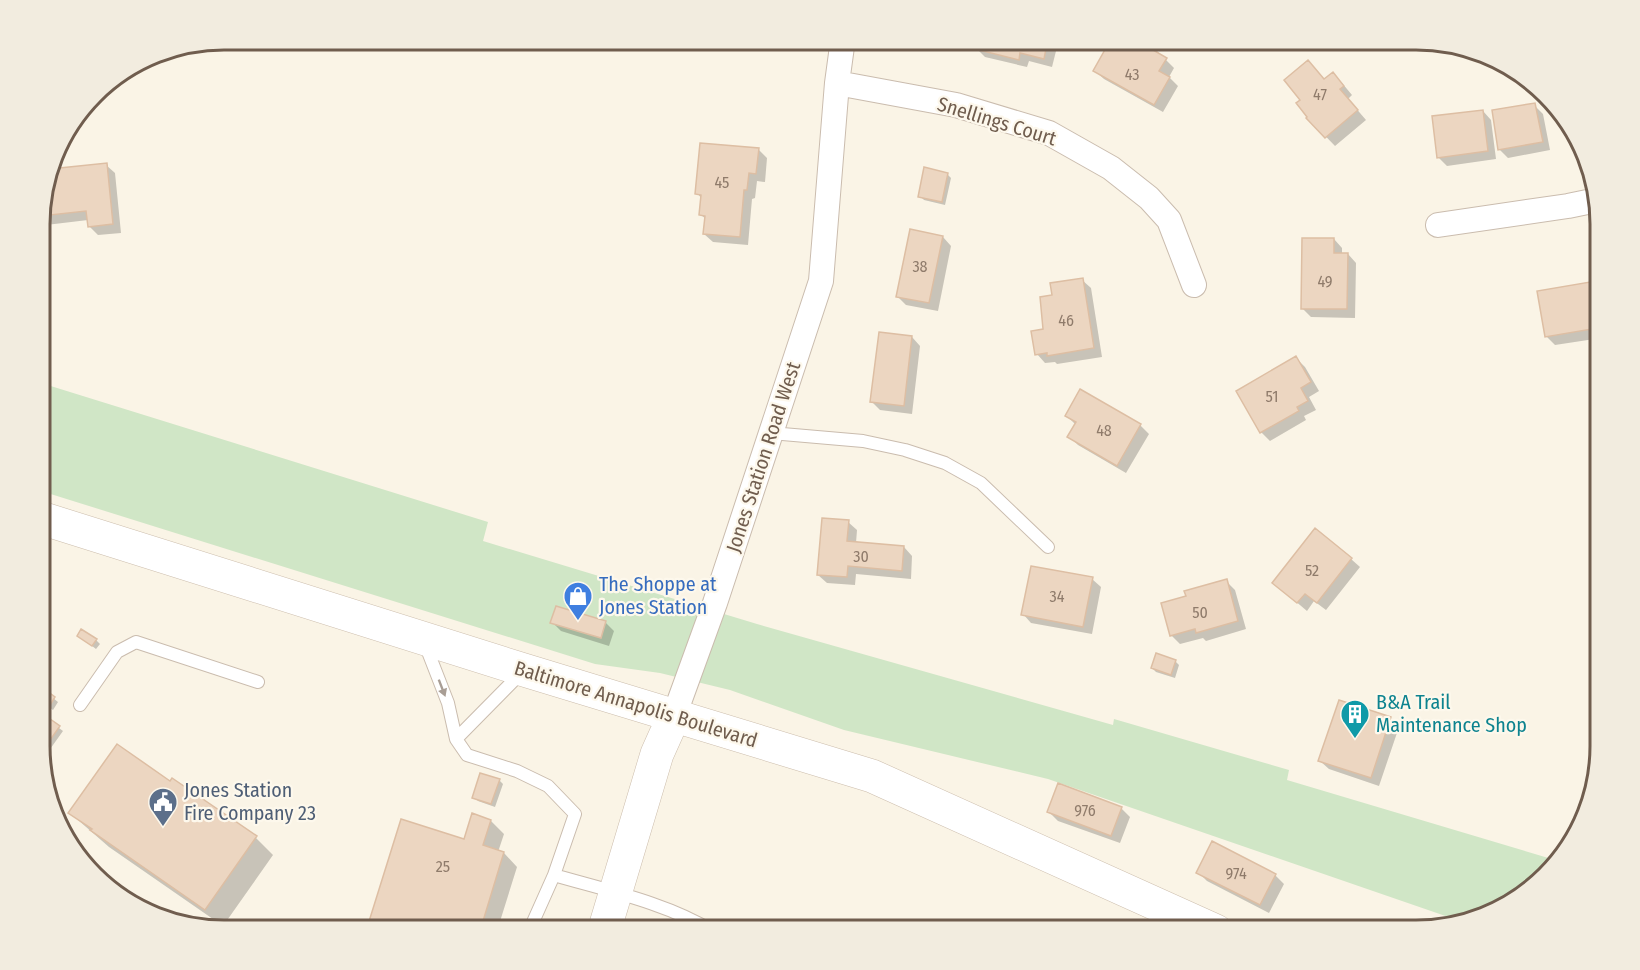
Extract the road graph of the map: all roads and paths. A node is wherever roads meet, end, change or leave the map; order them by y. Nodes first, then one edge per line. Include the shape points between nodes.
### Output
1 (842, 50) edge
2 (837, 84) junction
3 (1589, 202) edge
4 (1438, 225) dead end
5 (1194, 285) dead end
6 (771, 433) junction
7 (50, 521) edge
8 (1048, 547) dead end
9 (423, 638) junction
10 (524, 670) junction
11 (258, 682) dead end
12 (80, 705) dead end
13 (674, 716) junction
14 (456, 739) junction
15 (554, 875) junction
16 (614, 892) junction
17 (534, 920) edge
18 (607, 920) edge
19 (695, 920) edge
20 (1192, 920) edge

1 - 2 street, Jones Station Road West
2 - 5 street, Snellings Court via 956,105 1049,133 1111,168 1149,198 1169,220
2 - 6 street, Jones Station Road West via 821,281
3 - 4 street
6 - 8 lane via 863,441 945,463 981,483
6 - 13 street, Jones Station Road West
7 - 9 street, Baltimore Annapolis Boulevard
9 - 10 street, Baltimore Annapolis Boulevard
9 -> 14 lane via 448,703
10 - 13 street, Baltimore Annapolis Boulevard
10 - 14 lane
11 - 12 lane via 136,642 117,652
13 - 16 street, Jones Station Road West via 657,754
13 - 20 street, Baltimore Annapolis Boulevard via 872,776
14 - 15 lane via 467,755 548,786 575,814
15 - 16 lane
15 - 17 lane
16 - 18 street, Jones Station Road West
16 - 19 lane

